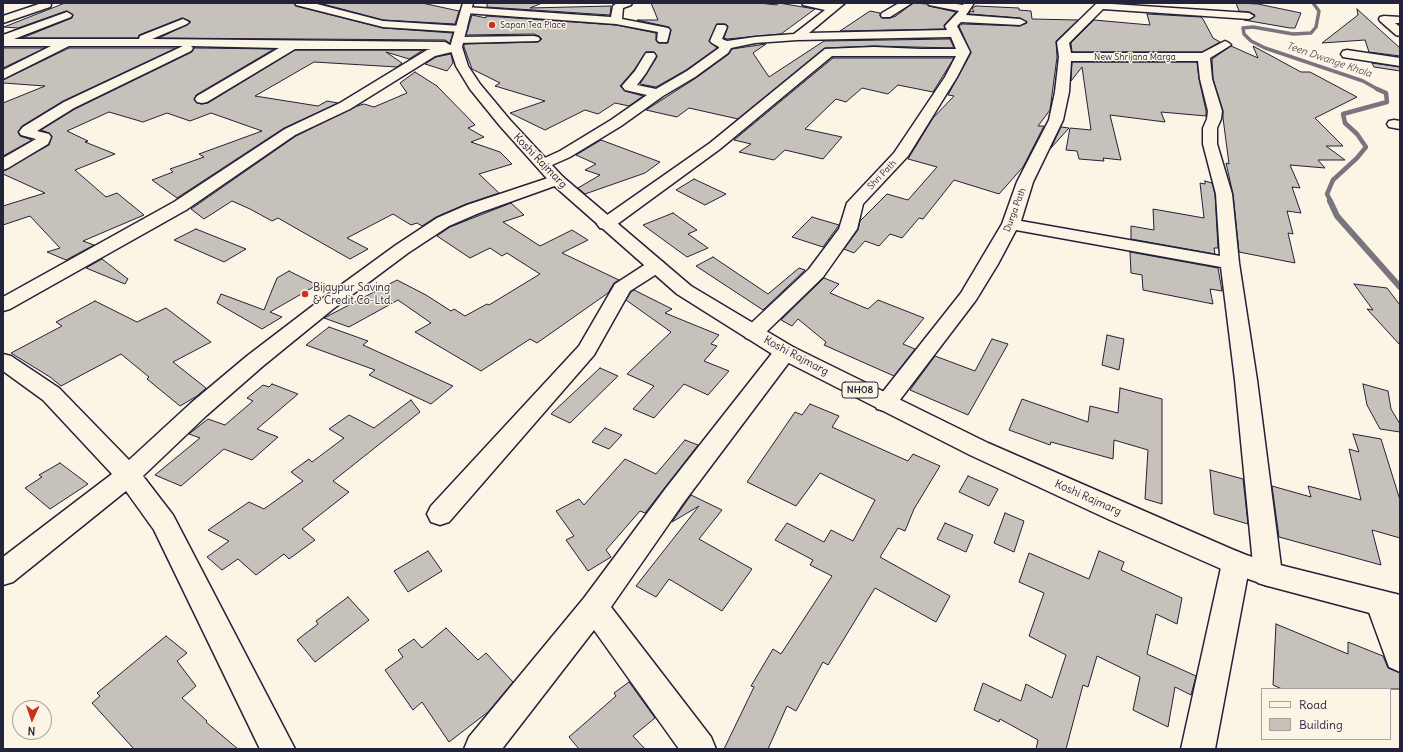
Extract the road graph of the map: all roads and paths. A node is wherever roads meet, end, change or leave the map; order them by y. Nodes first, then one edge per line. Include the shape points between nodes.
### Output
1 (300, 3) edge
2 (333, 3) edge
3 (627, 3) edge
4 (807, 3) edge
5 (907, 3) edge
6 (933, 3) edge
7 (1102, 4) edge
8 (46, 5) dead end
9 (837, 5) edge
10 (319, 8) junction
11 (1388, 9) dead end
12 (67, 15) dead end
13 (886, 15) dead end
14 (961, 16) edge
15 (1249, 16) dead end
16 (3, 20) edge
17 (1400, 20) edge
18 (616, 21) junction
19 (183, 22) dead end
20 (1020, 22) dead end
21 (462, 26) edge
22 (721, 27) dead end
23 (1400, 33) edge
24 (797, 37) junction
25 (534, 39) dead end
26 (663, 40) dead end
27 (132, 42) junction
28 (3, 45) edge
29 (63, 45) junction
30 (294, 45) junction
31 (726, 45) junction
32 (1225, 45) dead end
33 (187, 48) junction
34 (964, 52) junction
35 (1347, 54) dead end
36 (650, 56) dead end
37 (1065, 56) junction
38 (1204, 57) junction
39 (1400, 62) edge
40 (3, 75) edge
41 (658, 93) junction
42 (202, 99) dead end
43 (3, 165) edge
44 (550, 172) junction
45 (606, 224) junction
46 (1010, 224) junction
47 (1230, 263) junction
48 (656, 266) junction
49 (3, 305) edge
50 (753, 333) junction
51 (785, 352) junction
52 (3, 361) edge
53 (885, 402) junction
54 (128, 475) junction
55 (440, 514) dead end
56 (1236, 563) junction
57 (3, 573) edge
58 (1268, 574) junction
59 (1390, 606) edge
60 (594, 607) junction
61 (1400, 658) edge
62 (278, 749) edge
63 (481, 749) edge
64 (699, 749) edge
65 (1198, 749) edge

1 - 10 street
2 - 10 street
3 - 18 street via 618,6
4 - 9 street
5 - 13 street
6 - 14 street
7 - 15 street
7 - 37 street, Durga Path via 1063,42
8 - 16 street
9 - 24 street
10 - 21 street via 383,24
11 - 17 street
12 - 28 street
14 - 20 street
14 - 24 street
14 - 34 street
17 - 23 street via 1384,19
18 - 21 street
18 - 26 street via 664,30
19 - 27 street
21 - 25 street
21 - 30 street via 368,45
21 - 44 street, Koshi Rajmarg / NH08 via 462,66 505,123
21 - 49 street via 431,54 345,106 290,132 180,206
22 - 31 street via 716,42
24 - 31 street
27 - 29 street
27 - 30 street
28 - 29 street
29 - 33 street
29 - 40 street
30 - 33 street
30 - 42 street
31 - 41 street via 715,58
32 - 38 street
33 - 43 street via 69,105 28,130 26,132 44,137 43,141
34 - 45 street via 829,52 715,146
34 - 50 street, Shri Path via 951,77 900,156 855,203 848,229 816,273
35 - 39 street
36 - 41 street via 629,86
37 - 38 street, New Shrijana Marga
37 - 46 street, Durga Path via 1062,92 1056,120 1025,182
38 - 47 street via 1206,79 1215,111 1210,128 1210,144 1224,194
41 - 44 street via 566,154
44 - 45 street, Koshi Rajmarg / NH08
44 - 54 street via 443,222 402,249 255,361
45 - 48 street, Koshi Rajmarg / NH08
46 - 47 street
46 - 53 street, Durga Path via 969,296
47 - 58 street
48 - 50 street, Koshi Rajmarg / NH08 via 684,290
48 - 55 street via 622,288 587,350
50 - 51 street, Koshi Rajmarg / NH08
51 - 53 street, Koshi Rajmarg / NH08
51 - 60 street via 675,495
52 - 54 street via 51,394
53 - 56 street, Koshi Rajmarg / NH08 via 979,449
54 - 57 street
54 - 62 street via 164,523
56 - 58 street, Koshi Rajmarg / NH08
56 - 65 street
58 - 59 street, Koshi Rajmarg / NH08
59 - 61 street
60 - 63 street
60 - 64 street

